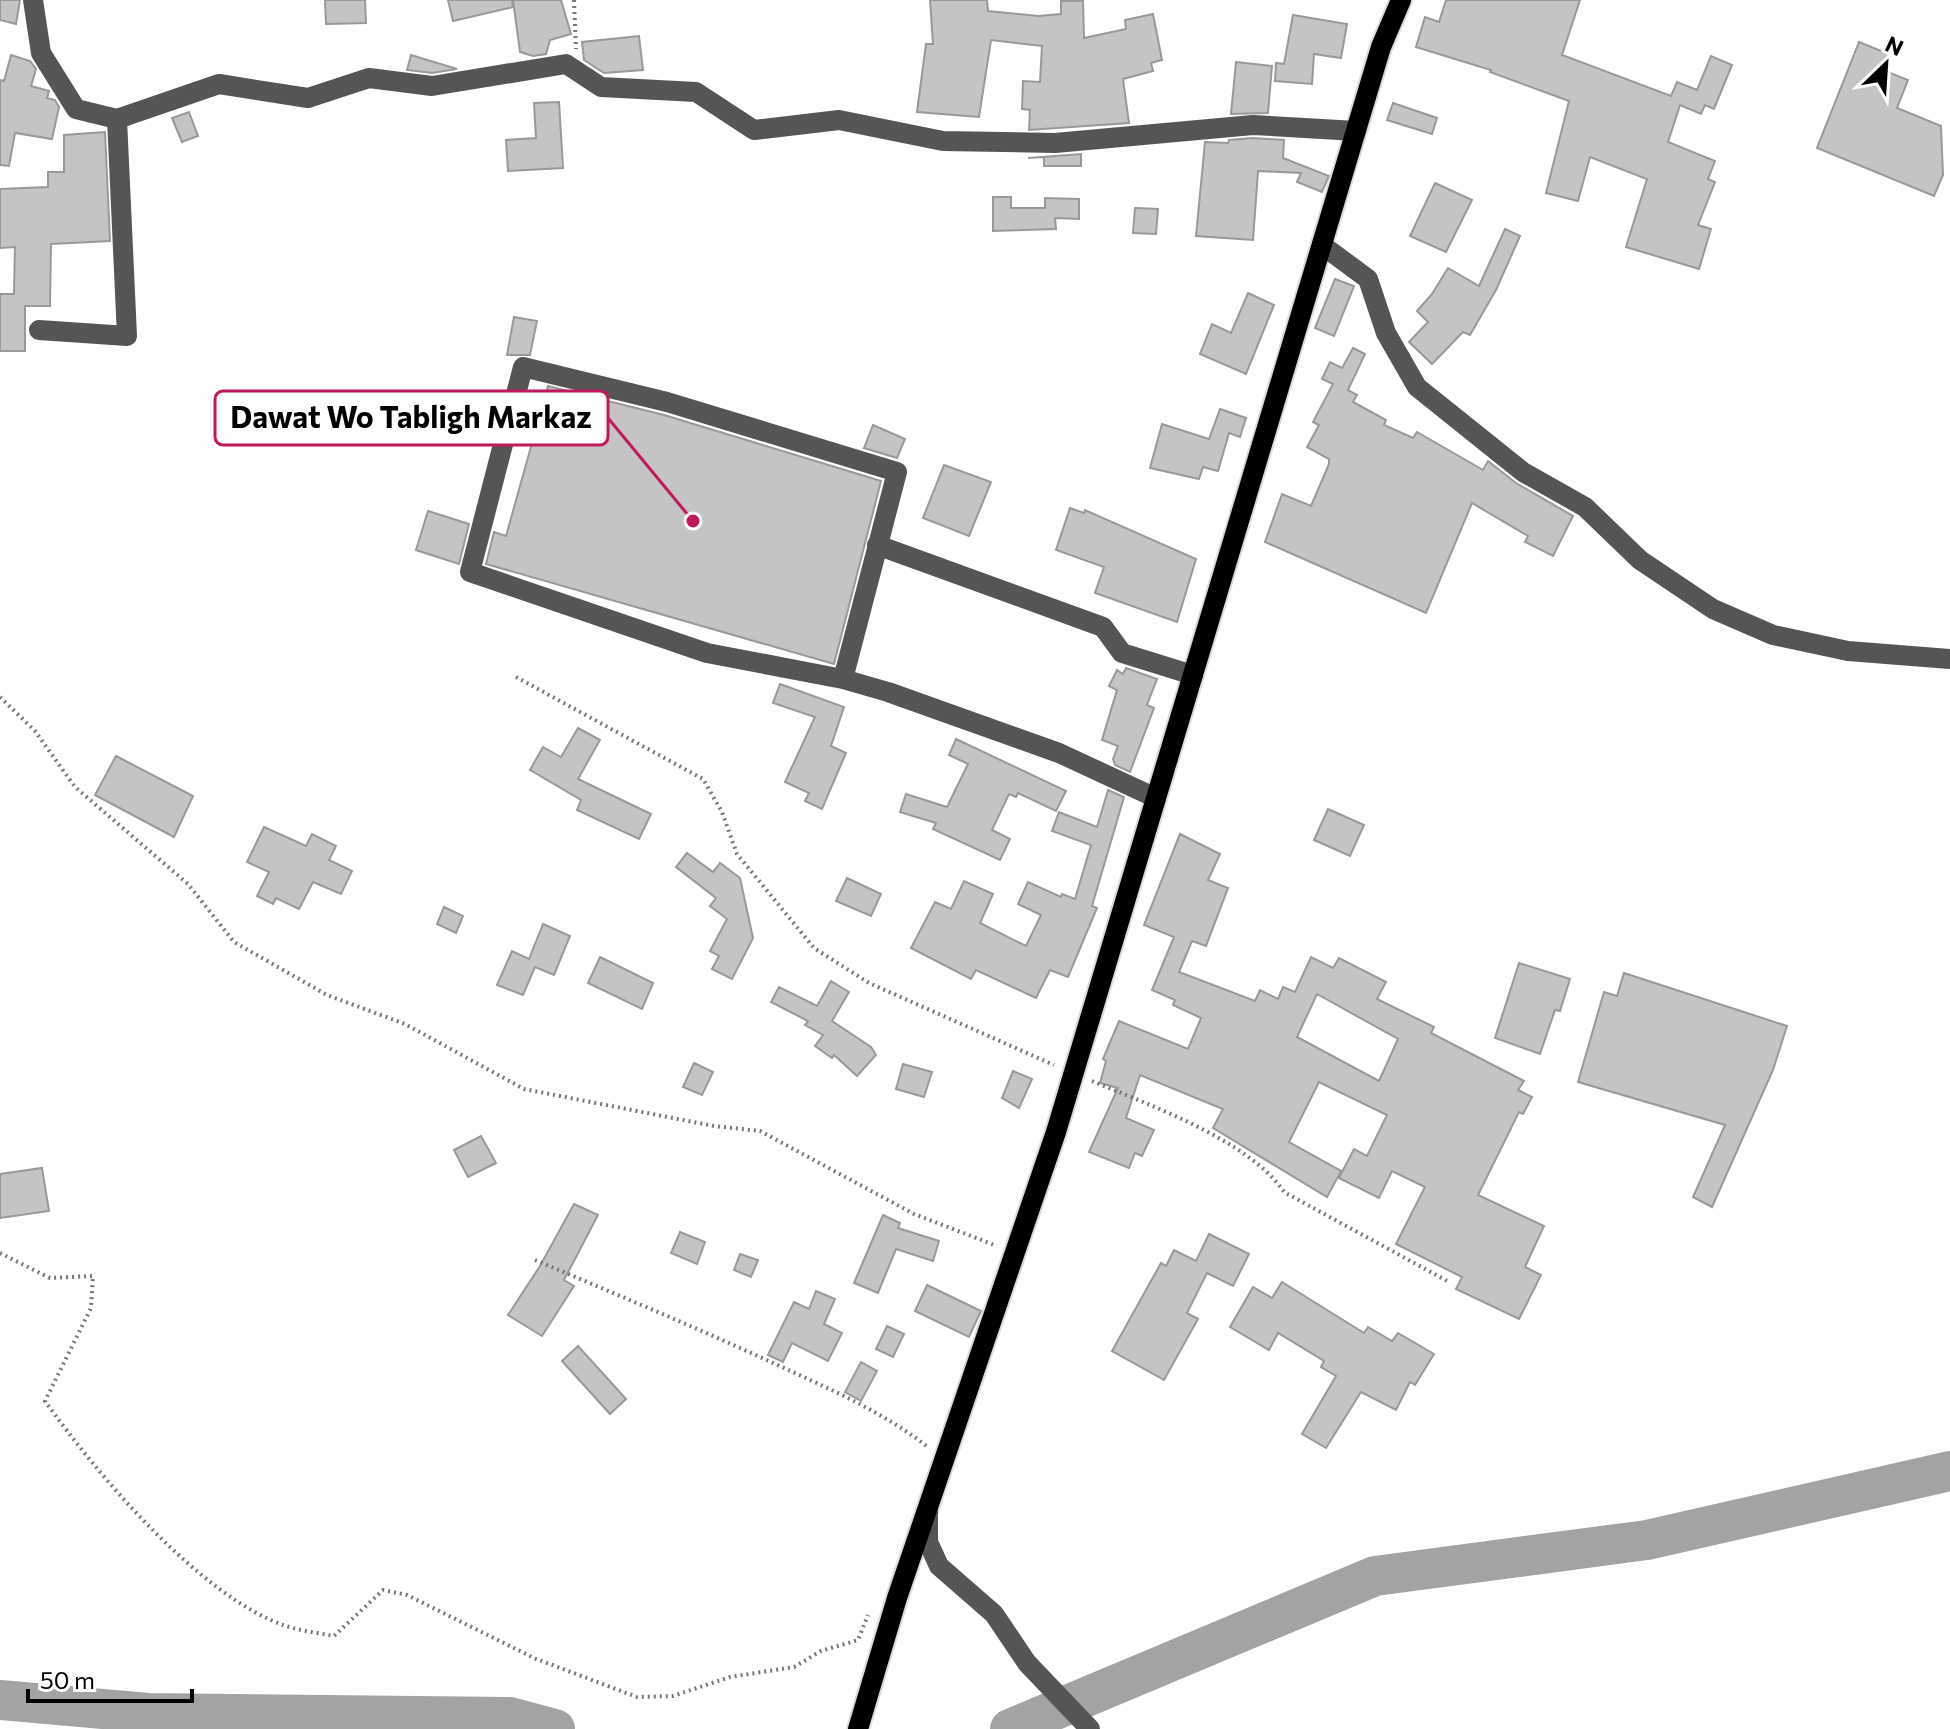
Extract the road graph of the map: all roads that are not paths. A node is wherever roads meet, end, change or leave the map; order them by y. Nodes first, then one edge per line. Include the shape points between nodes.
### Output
1 (33, 0) edge
2 (1401, 0) edge
3 (117, 119) junction
4 (1356, 131) junction
5 (1322, 245) junction
6 (39, 330) dead end
7 (877, 545) junction
8 (1950, 659) edge
9 (1193, 675) junction
10 (843, 679) junction
11 (1156, 798) junction
12 (928, 1509) junction
13 (858, 1729) edge
14 (1090, 1729) edge

1 - 3 street via 41,53 76,109
2 - 4 main road
3 - 4 street via 219,84 308,98 369,78 432,86 566,64 601,87 696,92 754,130 839,120 943,141 1055,143 1253,125
3 - 6 street via 127,336
4 - 5 main road
5 - 8 street via 1368,279 1386,333 1417,387 1523,472 1585,507 1652,569 1713,609 1773,635 1848,651
5 - 9 main road
7 - 9 street via 1103,627 1122,653
7 - 10 street
7 - 10 street via 897,472 667,402 523,367 470,572 707,653
9 - 11 main road
10 - 11 street via 1059,753
11 - 12 main road via 1073,1074
12 - 13 main road
12 - 14 street via 928,1542 939,1566 994,1614 1027,1663

